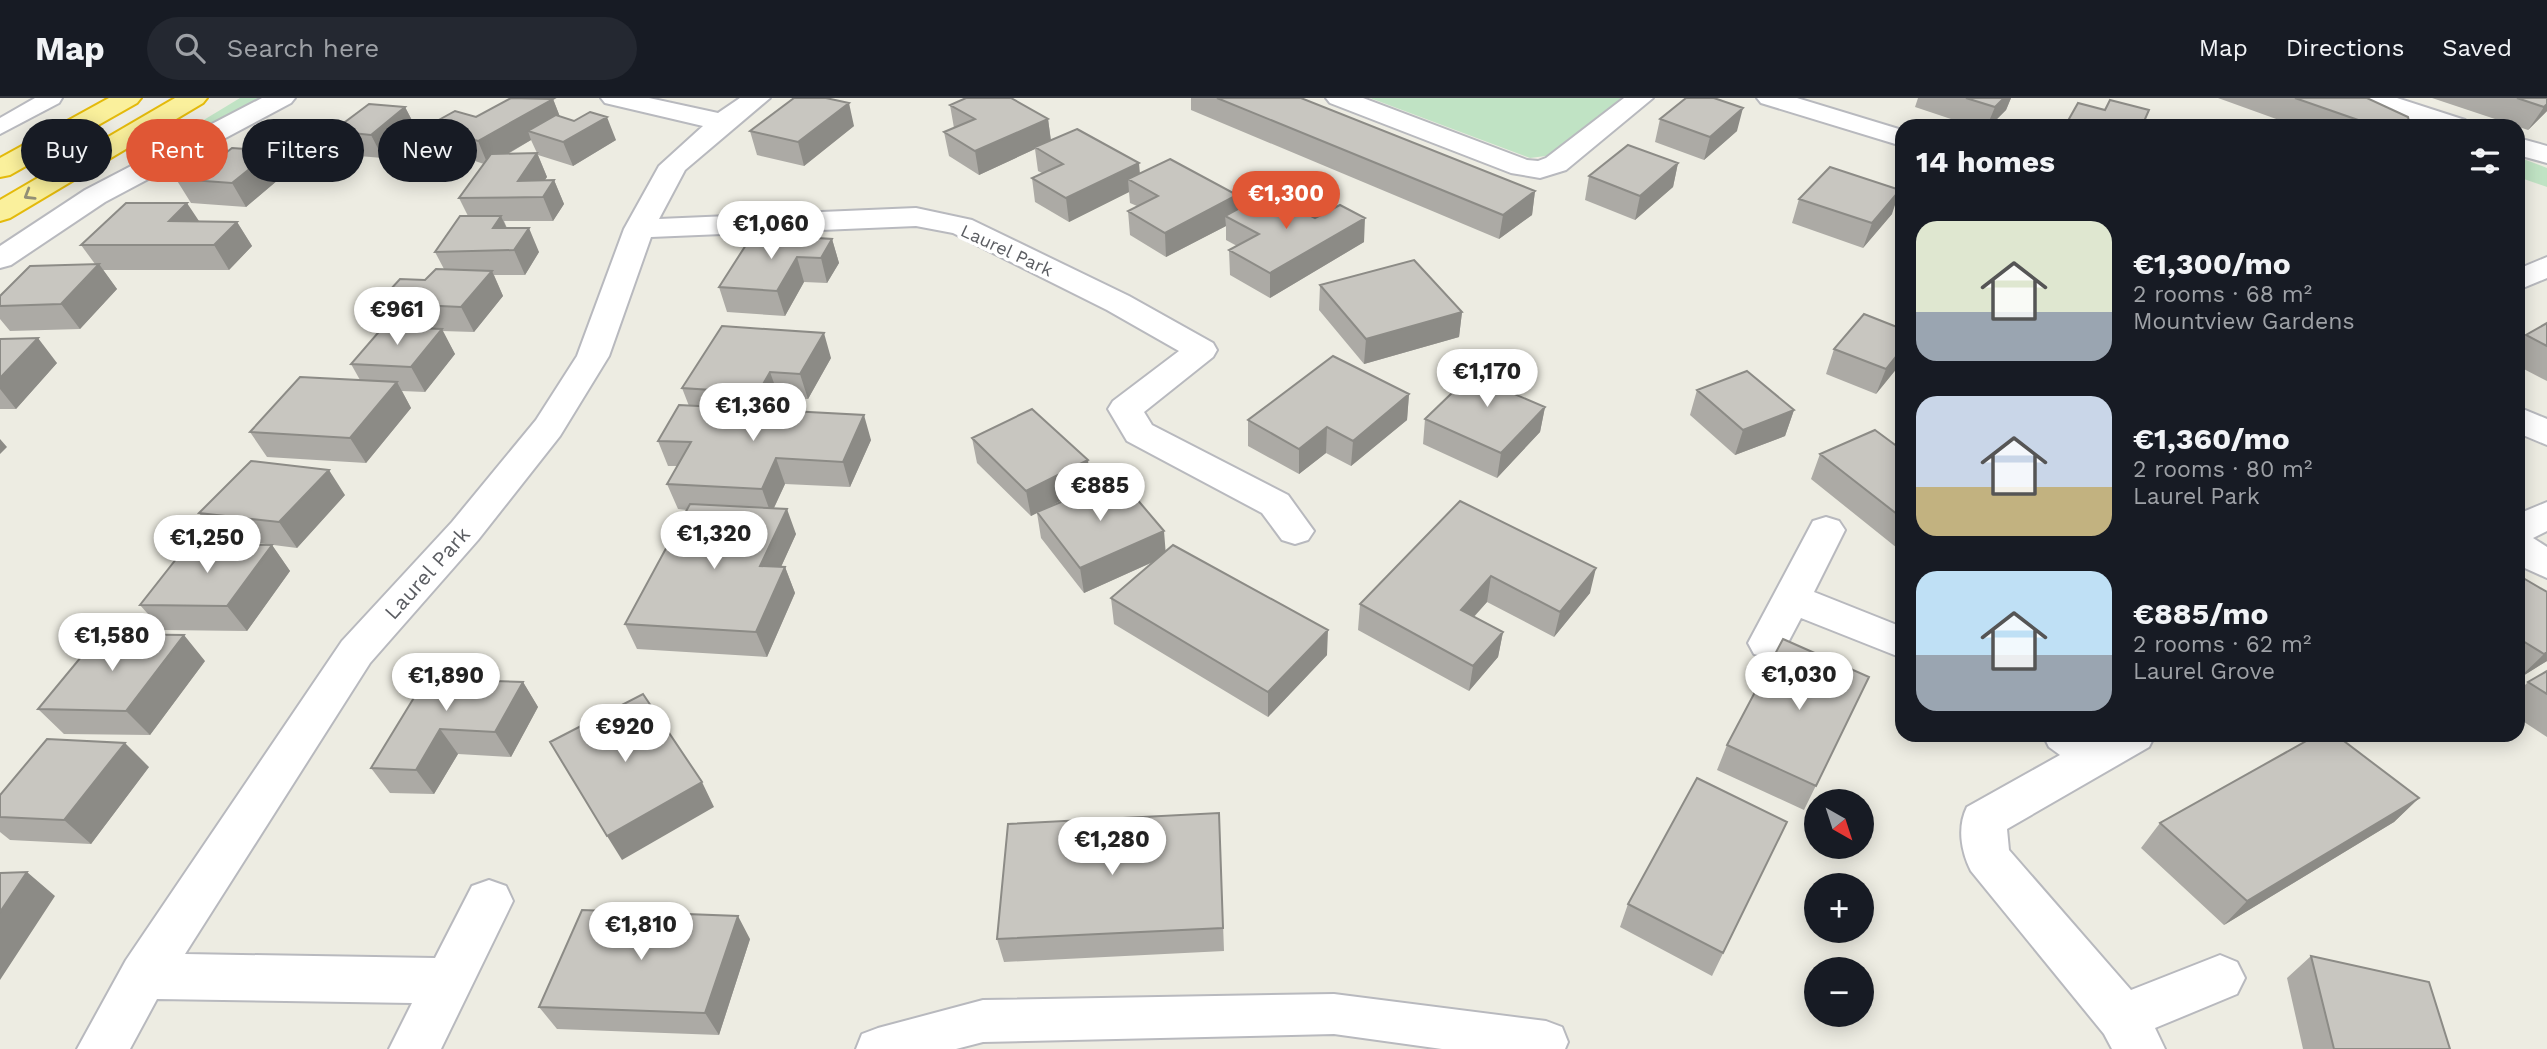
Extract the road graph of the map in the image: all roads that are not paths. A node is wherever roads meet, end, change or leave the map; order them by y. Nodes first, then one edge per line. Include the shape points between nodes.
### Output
1 (51, 98) edge
2 (128, 98) edge
3 (194, 98) edge
4 (282, 98) edge
5 (614, 98) edge
6 (757, 98) edge
7 (1339, 98) edge
8 (1640, 98) edge
9 (1770, 98) edge
10 (2371, 98) edge
11 (2435, 119) edge
12 (723, 122) junction
13 (0, 127) edge
14 (1895, 136) edge
15 (2525, 148) edge
16 (2547, 155) edge
17 (0, 169) edge
18 (0, 212) edge
19 (639, 229) junction
20 (0, 260) edge
21 (2547, 266) edge
22 (2525, 277) edge
23 (2525, 422) edge
24 (2547, 434) edge
25 (2547, 515) edge
26 (2525, 526) edge
27 (1826, 530) dead end
28 (1295, 531) dead end
29 (2525, 551) edge
30 (2547, 564) edge
31 (1793, 599) junction
32 (1895, 640) edge
33 (1769, 643) dead end
34 (2099, 742) edge
35 (2079, 746) edge
36 (489, 901) dead end
37 (143, 976) junction
38 (2220, 978) dead end
39 (448, 981) junction
40 (2130, 1033) edge
41 (1546, 1042) dead end
42 (103, 1049) edge
43 (415, 1049) edge
44 (878, 1049) edge

1 - 13 lane
2 - 17 highway
3 -> 18 highway
4 - 20 street via 95,196
5 - 12 street
6 - 12 street, Laurel Park
7 - 8 street via 1521,167 1540,170 1556,164
9 - 14 street
10 - 11 street
12 - 19 street, Laurel Park via 673,166
15 - 16 street
19 - 28 street, Laurel Park via 915,217 962,226 1201,350 1125,409 1139,433 1275,504
19 - 37 street, Laurel Park via 593,356 548,428 465,531 356,652
21 - 22 street
23 - 24 street
25 - 26 street
27 - 31 street
29 - 30 street
31 - 32 street
31 - 33 street
34 - 35 street
35 - 40 street via 1983,820 1987,857
36 - 39 street
37 - 39 street
37 - 42 street, Laurel Park
38 - 40 street
39 - 43 street
41 - 44 lane via 1334,1014 983,1021

